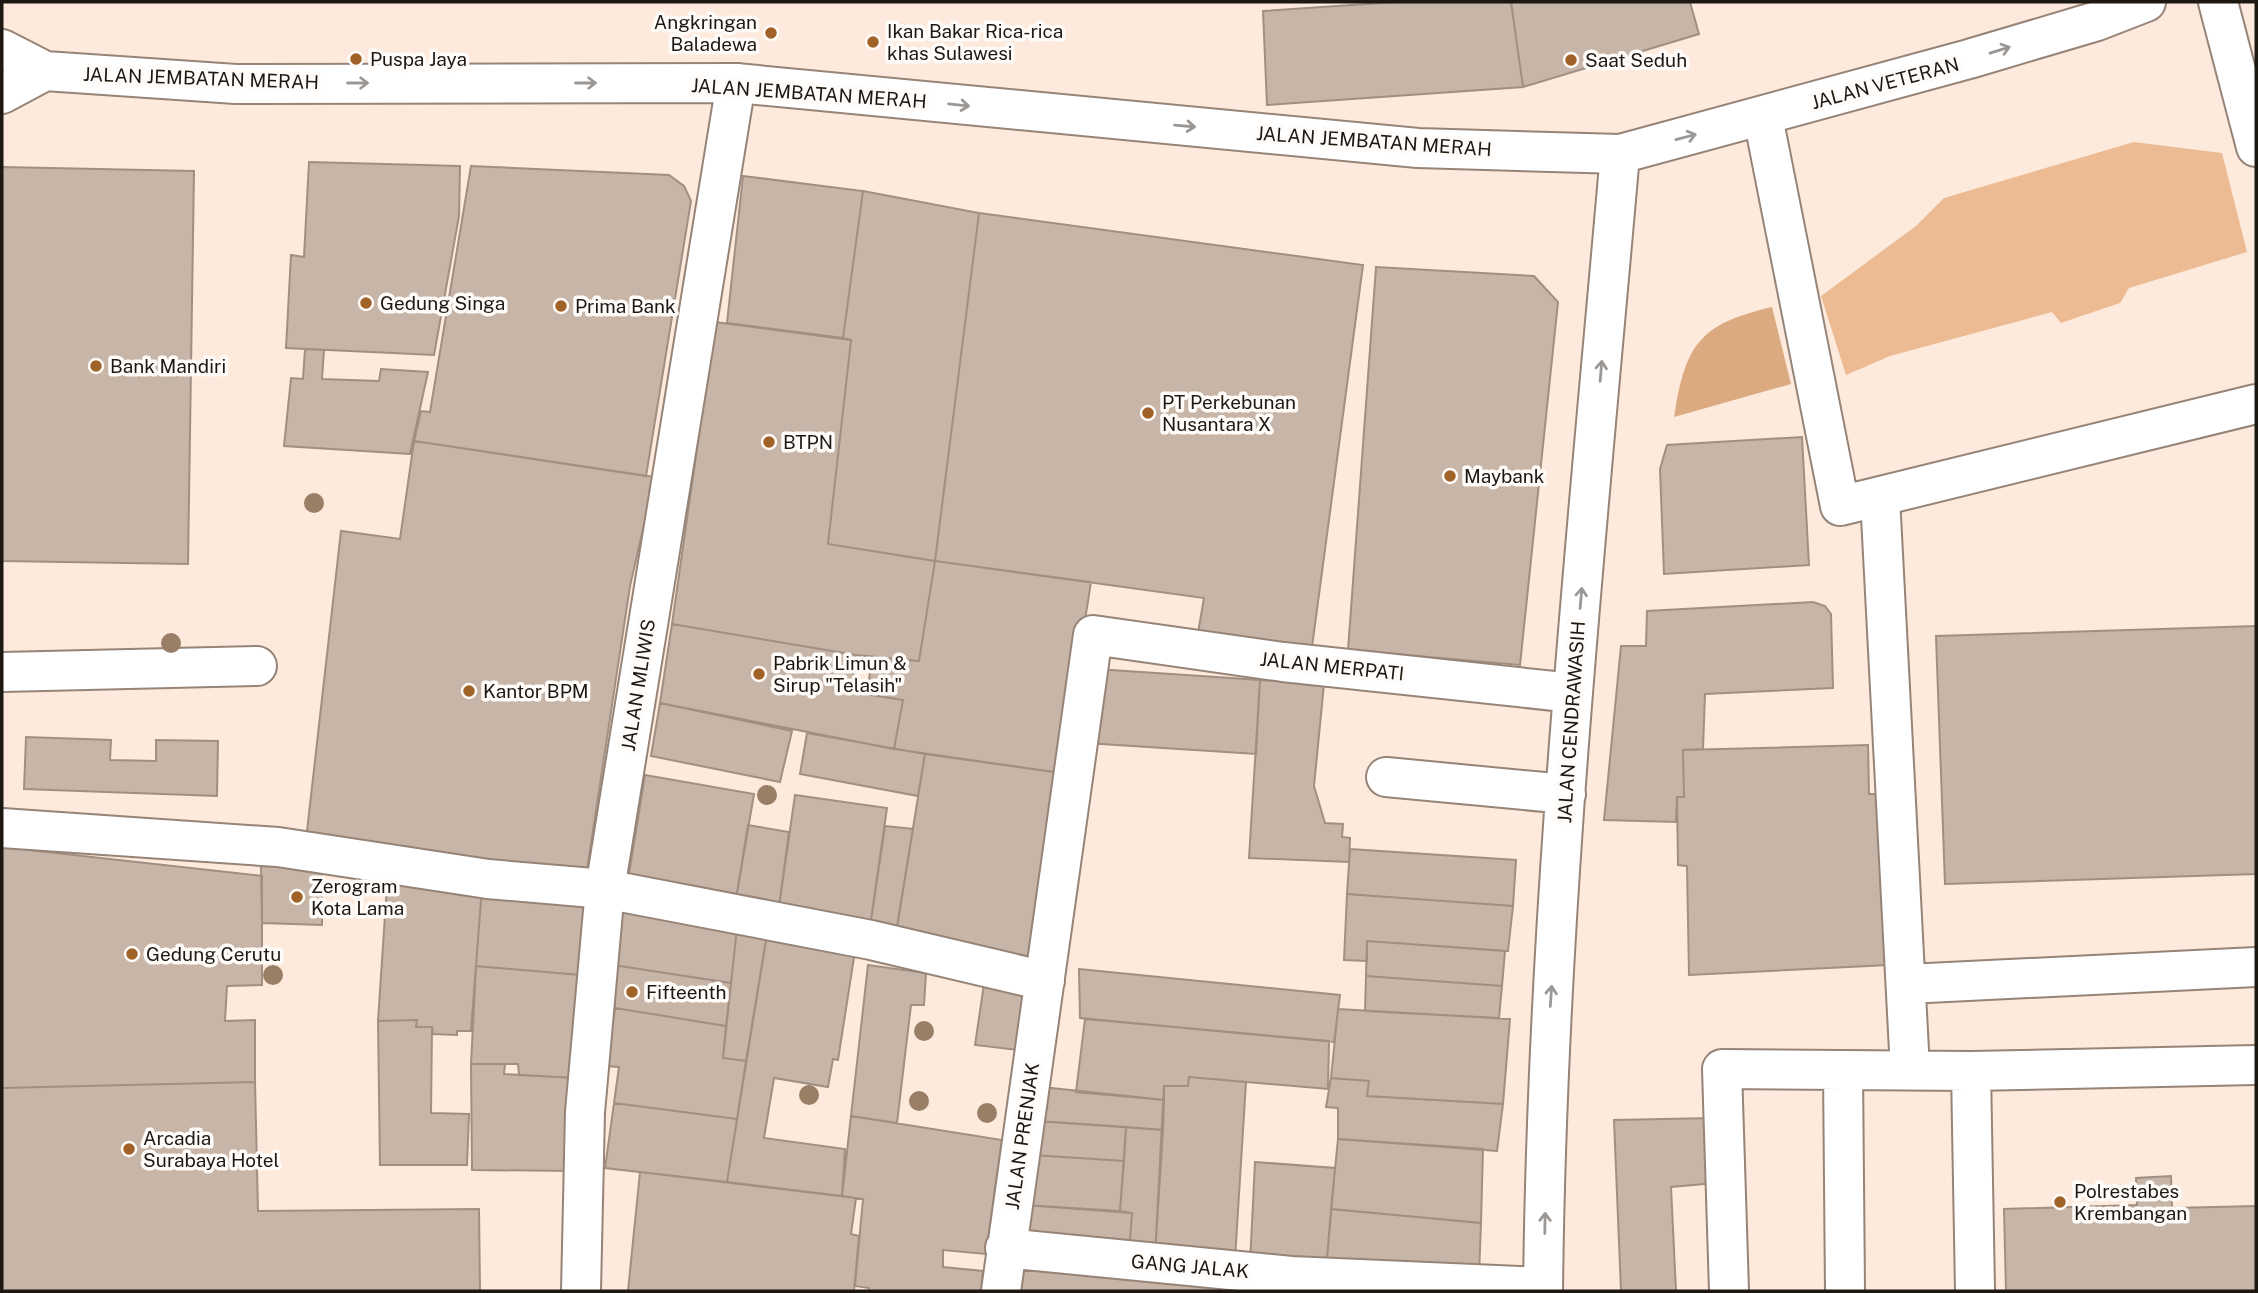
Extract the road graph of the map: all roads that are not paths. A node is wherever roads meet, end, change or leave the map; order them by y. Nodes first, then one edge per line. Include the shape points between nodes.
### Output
1 (2146, 2) edge
2 (2218, 2) edge
3 (2, 49) edge
4 (45, 71) junction
5 (736, 83) junction
6 (2, 93) edge
7 (1763, 117) junction
8 (2256, 147) edge
9 (1620, 154) junction
10 (2256, 404) edge
11 (1880, 497) junction
12 (1093, 635) joint
13 (257, 666) dead end
14 (2, 672) edge
15 (1573, 693) junction
16 (1386, 777) dead end
17 (1566, 794) junction
18 (2, 828) edge
19 (605, 889) junction
20 (2256, 967) edge
21 (1045, 981) junction
22 (1907, 984) junction
23 (2256, 1065) edge
24 (1843, 1070) junction
25 (1910, 1070) junction
26 (1971, 1071) junction
27 (1005, 1248) junction
28 (1543, 1289) edge
29 (581, 1291) edge
30 (1000, 1291) edge
31 (1729, 1291) edge
32 (1845, 1291) edge
33 (1975, 1291) edge

7 -> 1 street, JALAN VETERAN via 2097,21
2 - 8 street
3 - 4 street, JALAN JEMBATAN MERAH
4 -> 5 street, JALAN JEMBATAN MERAH via 236,84
4 - 6 street
5 -> 9 street, JALAN JEMBATAN MERAH via 1418,148
5 - 19 street, JALAN MLIWIS
9 -> 7 street, JALAN VETERAN
7 - 11 street via 1840,506
15 -> 9 street, JALAN CENDRAWASIH
10 - 11 street
11 - 22 street
12 - 15 street, JALAN MERPATI via 1283,662
12 - 21 street, JALAN PRENJAK
13 - 14 street
15 - 17 street, JALAN CENDRAWASIH
16 - 17 street
28 -> 17 street, JALAN CENDRAWASIH via 1550,1016
18 - 19 street via 278,847 488,879
19 - 21 street via 871,940
19 - 29 street, JALAN MLIWIS via 585,1112
20 - 22 street
21 - 27 street, JALAN PRENJAK
22 - 25 street
23 - 26 street
24 - 25 street
24 - 31 street via 1723,1069
24 - 32 street
25 - 26 street
26 - 33 street
27 - 28 street, GANG JALAK via 1291,1276
27 - 30 street, JALAN PRENJAK

